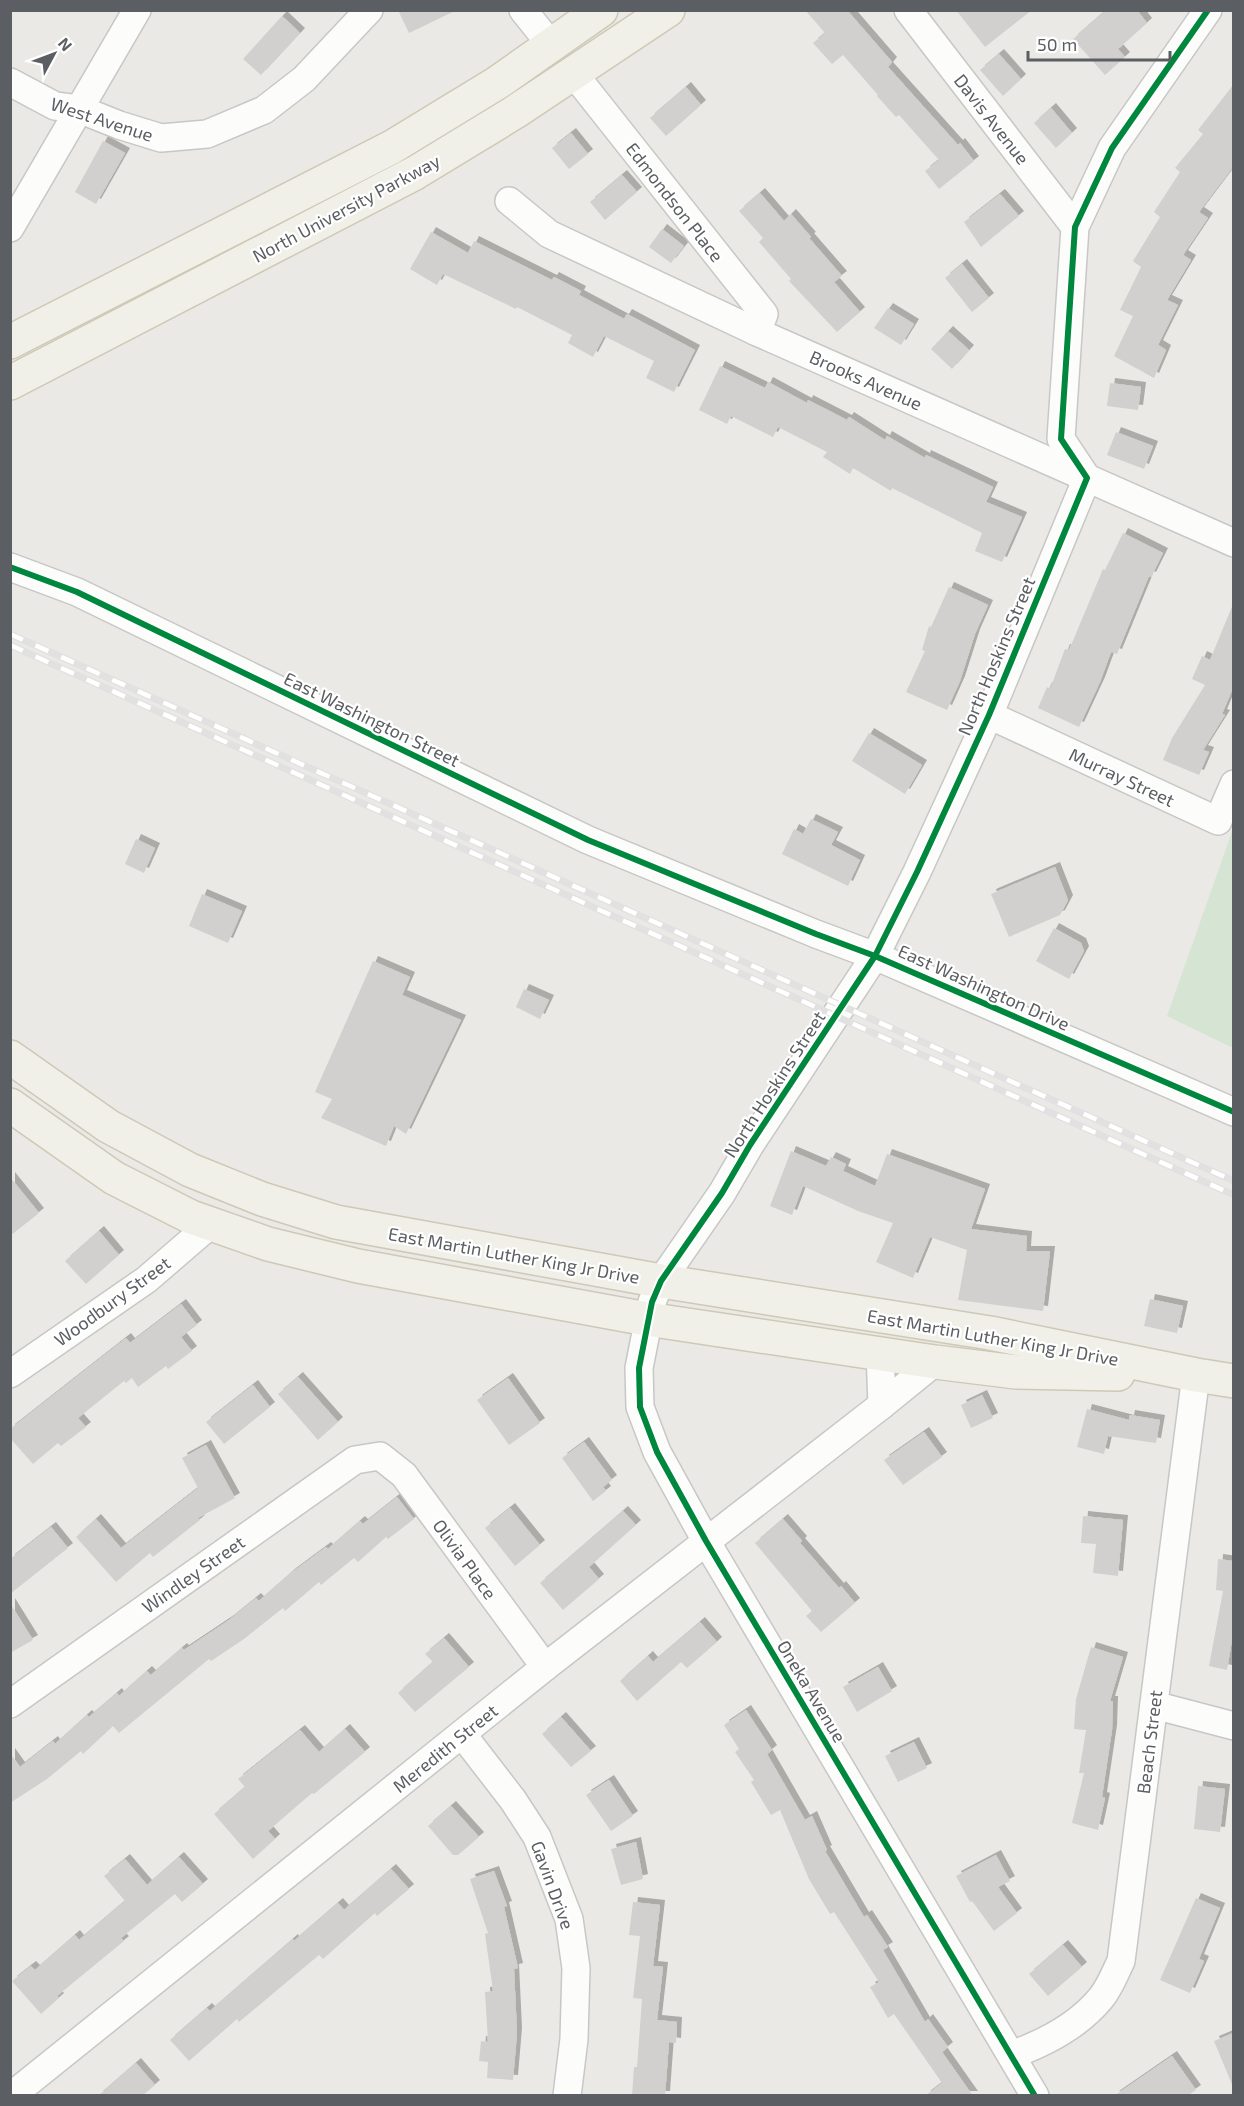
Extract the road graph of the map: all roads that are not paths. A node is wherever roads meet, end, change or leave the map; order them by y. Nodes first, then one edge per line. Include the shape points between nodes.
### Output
1 (137, 10) edge
2 (524, 10) edge
3 (601, 10) edge
4 (668, 10) edge
5 (908, 10) edge
6 (1208, 10) edge
7 (353, 16) edge
8 (551, 45) junction
9 (574, 74) junction
10 (10, 82) edge
11 (78, 109) junction
12 (509, 201) dead end
13 (1075, 227) junction
14 (10, 228) edge
15 (757, 332) junction
16 (10, 342) edge
17 (10, 382) edge
18 (1087, 478) junction
19 (1233, 543) edge
20 (10, 567) edge
21 (989, 715) junction
22 (1233, 784) edge
23 (721, 895) joint
24 (875, 956) junction
25 (10, 1057) edge
26 (10, 1105) edge
27 (1233, 1112) edge
28 (211, 1224) junction
29 (661, 1281) junction
30 (647, 1319) junction
31 (880, 1352) junction
32 (935, 1362) junction
33 (10, 1374) edge
34 (1196, 1375) junction
35 (1233, 1381) edge
36 (882, 1405) junction
37 (380, 1456) joint
38 (706, 1541) junction
39 (545, 1667) junction
40 (10, 1704) edge
41 (1154, 1705) junction
42 (1233, 1726) edge
43 (462, 1734) junction
44 (1011, 2055) junction
45 (11, 2096) edge
46 (567, 2096) edge
47 (1035, 2096) edge

1 - 11 street
2 - 8 street
3 - 8 main road, North University Parkway
4 - 9 main road, North University Parkway
5 - 13 street, Davis Avenue
6 - 13 street via 1112,148
7 - 11 street, West Avenue via 304,78 264,110 207,134 161,138
8 - 16 main road, North University Parkway via 392,147
9 - 15 street, Edmondson Place via 764,314
9 - 17 main road, North University Parkway via 405,179
10 - 11 street, West Avenue via 55,106
11 - 14 street
12 - 15 street, Brooks Avenue via 549,234
13 - 18 street via 1061,439
15 - 18 street, Brooks Avenue
18 - 19 street, Brooks Avenue
18 - 21 street, North Hoskins Street
20 - 23 street, East Washington Street via 77,592 588,840
21 - 22 street, Murray Street via 1218,821
21 - 24 street, North Hoskins Street
23 - 24 street, East Washington Drive
24 - 27 street, East Washington Drive
24 - 29 street, North Hoskins Street
25 - 29 main road, East Martin Luther King Jr Drive via 108,1126 190,1170 262,1199 336,1222
26 - 28 main road, East Martin Luther King Jr Drive via 114,1178
28 - 30 main road, East Martin Luther King Jr Drive via 268,1244 358,1266
28 - 33 street, Woodbury Street via 146,1280
29 - 30 street, Oneka Avenue
29 - 34 main road, East Martin Luther King Jr Drive via 990,1333
30 - 31 main road, East Martin Luther King Jr Drive
30 - 38 street, Oneka Avenue via 639,1368 640,1407 657,1452
31 - 32 main road, East Martin Luther King Jr Drive
31 - 36 street
32 - 34 main road, East Martin Luther King Jr Drive via 1016,1372
32 - 36 street, Meredith Street
34 - 35 main road, East Martin Luther King Jr Drive
34 - 41 street, Beach Street
36 - 38 street, Meredith Street
37 - 39 street, Olivia Place via 404,1475
37 - 40 street, Windley Street via 354,1460
38 - 39 street, Meredith Street
38 - 44 street, Oneka Avenue
39 - 43 street, Meredith Street
41 - 42 street
41 - 44 street, Beach Street via 1121,1960 1101,1998 1081,2017 1038,2046
43 - 45 street, Meredith Street
43 - 46 street, Gavin Drive via 537,1837 569,1919 576,1968
44 - 47 street, Oneka Avenue

